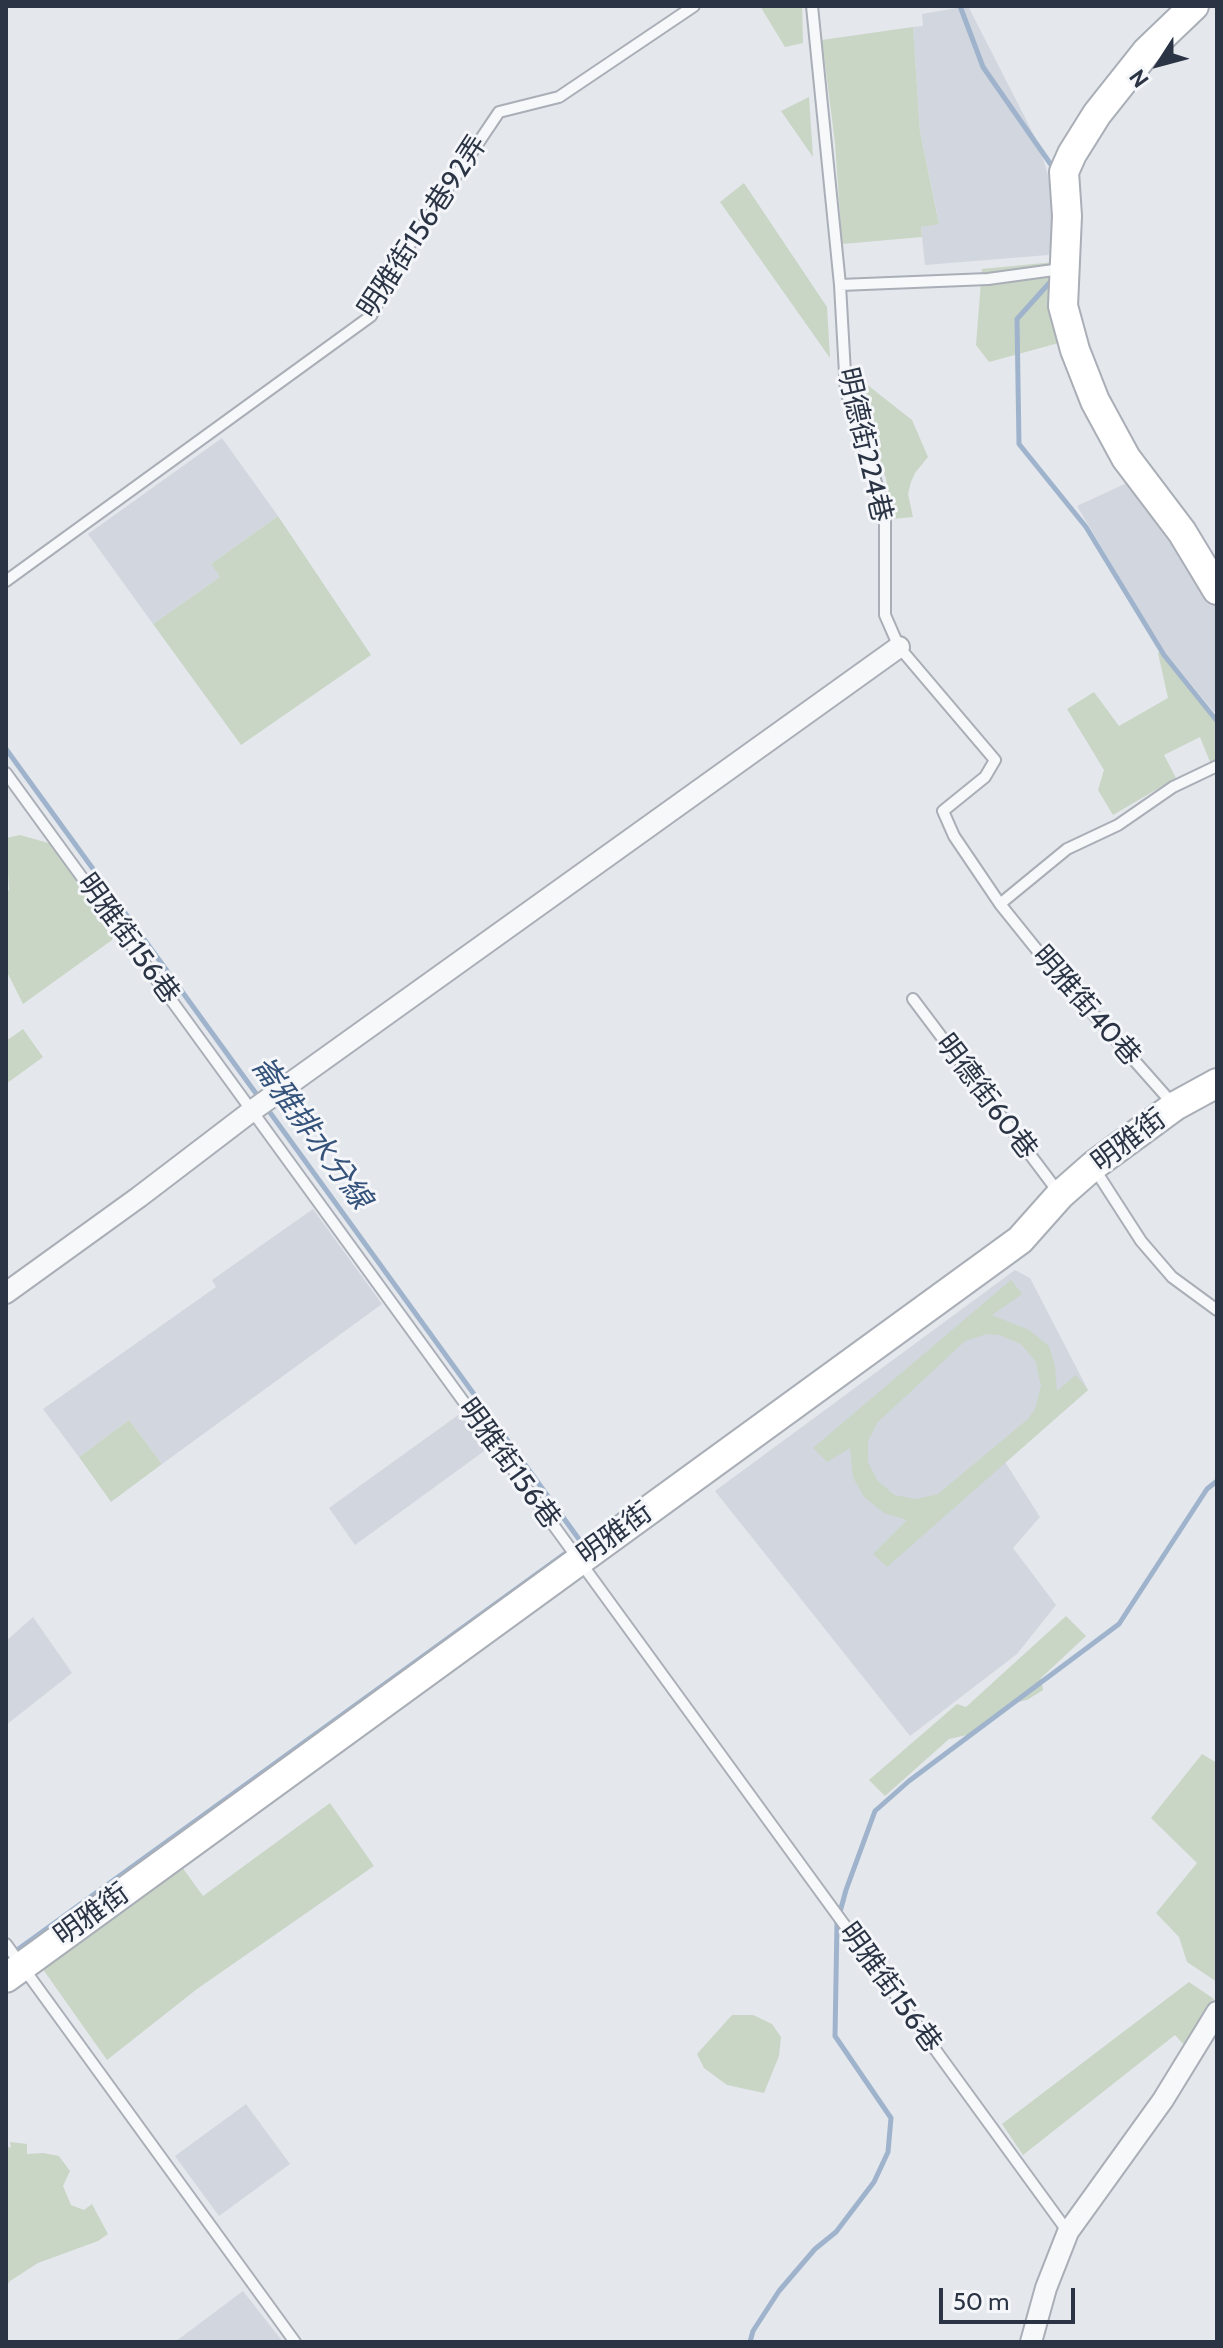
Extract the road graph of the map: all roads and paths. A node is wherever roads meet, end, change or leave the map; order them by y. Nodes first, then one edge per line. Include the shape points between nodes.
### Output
1 (694, 6) edge
2 (812, 6) edge
3 (1194, 6) edge
4 (1064, 268) junction
5 (840, 285) junction
6 (6, 581) edge
7 (1217, 590) edge
8 (899, 647) junction
9 (1217, 766) edge
10 (6, 773) edge
11 (1000, 904) junction
12 (913, 999) dead end
13 (1217, 1083) edge
14 (1175, 1106) junction
15 (253, 1110) junction
16 (1093, 1166) junction
17 (1060, 1195) junction
18 (6, 1293) edge
19 (1217, 1310) edge
20 (578, 1560) junction
21 (11, 1962) edge
22 (1217, 2012) edge
23 (1068, 2232) junction
24 (295, 2342) edge
25 (1031, 2342) edge

1 - 6 lane, 明雅街156巷92弄 via 559,97 499,112 402,256 371,316
2 - 5 lane, 明德街224巷
3 - 4 street via 1147,51 1072,154 1064,172
4 - 5 lane via 988,279
4 - 7 street via 1063,306 1095,401 1126,458 1182,532
5 - 8 lane, 明德街224巷 via 846,391 885,510 885,615
8 - 11 lane, 明德街224巷 via 995,760 985,777 943,811
8 - 15 street
9 - 11 lane via 1067,849
10 - 15 lane, 明雅街156巷
11 - 14 lane, 明雅街40巷
12 - 17 lane, 明德街60巷
13 - 14 street, 明雅街
14 - 16 street, 明雅街
15 - 18 street
15 - 20 lane, 明雅街156巷
16 - 17 street, 明雅街
16 - 19 lane via 1141,1241 1172,1277
17 - 20 street, 明雅街 via 1020,1240
20 - 21 street, 明雅街
20 - 23 lane, 明雅街156巷
21 - 24 lane
22 - 23 street via 1163,2100
23 - 25 street

